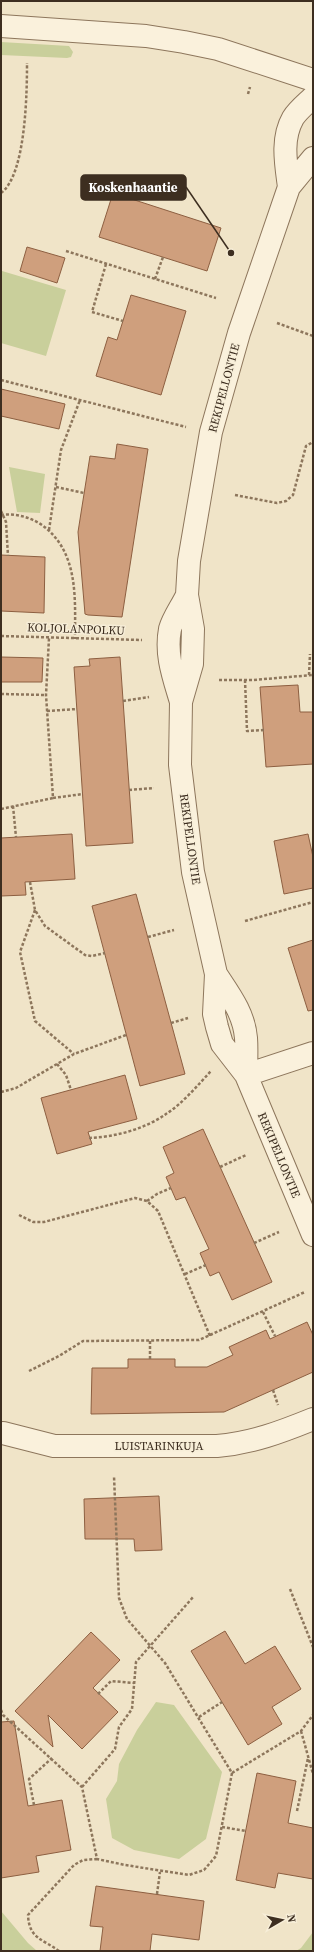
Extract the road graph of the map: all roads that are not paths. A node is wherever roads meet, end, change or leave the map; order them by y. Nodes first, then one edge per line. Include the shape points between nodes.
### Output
1 (1, 26) edge
2 (313, 80) edge
3 (313, 97) edge
4 (313, 158) edge
5 (289, 186) junction
6 (313, 1053) edge
7 (246, 1075) junction
8 (313, 1235) edge
9 (313, 1419) edge
10 (3, 1433) dead end

1 - 2 street via 146,36 184,42
3 - 5 street, REKIPELLONTIE via 294,118 289,129 285,149
4 - 5 street, REKIPELLONTIE
5 - 7 street, REKIPELLONTIE via 239,333 212,432 188,560 187,595 193,629 192,664 181,702 180,765 193,872 216,974 237,1006 246,1037
6 - 7 street
7 - 8 street, REKIPELLONTIE
9 - 10 street, LUISTARINKUJA via 274,1435 238,1444 217,1446 54,1446

